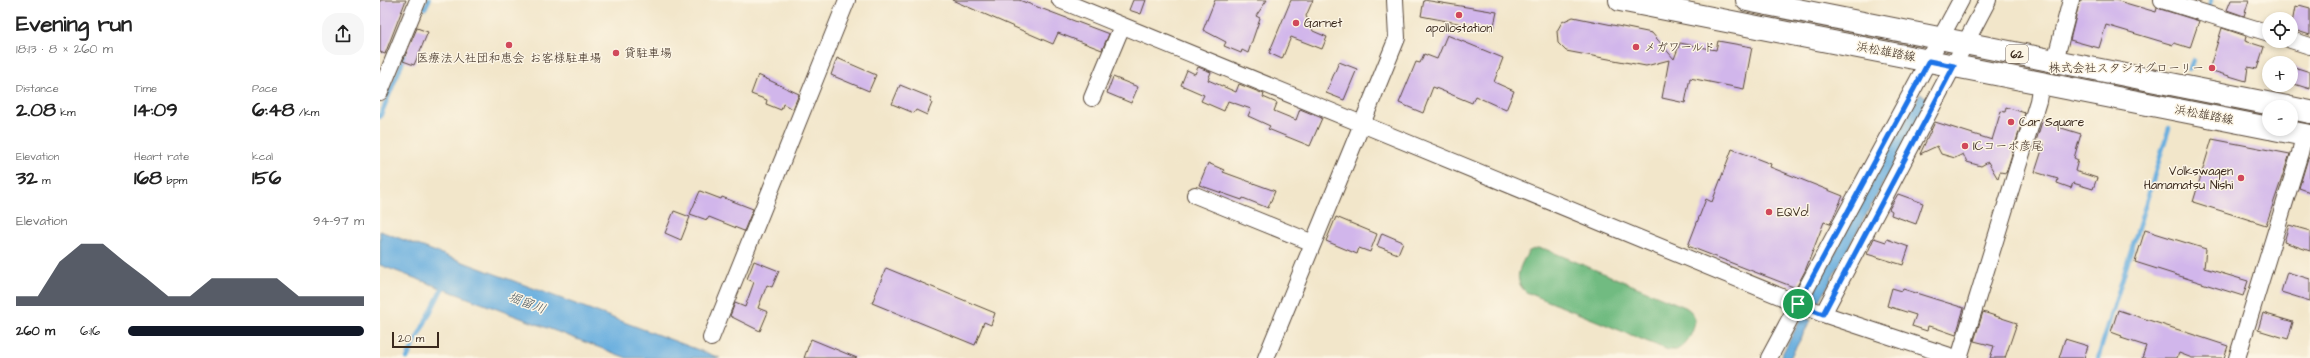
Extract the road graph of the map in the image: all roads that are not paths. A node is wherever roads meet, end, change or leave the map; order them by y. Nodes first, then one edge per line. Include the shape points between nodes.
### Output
1 (418, 0) edge
2 (847, 0) edge
3 (1060, 0) edge
4 (1395, 0) edge
5 (1620, 0) edge
6 (1747, 0) edge
7 (1961, 0) edge
8 (1988, 0) edge
9 (2071, 0) edge
10 (2164, 0) edge
11 (1122, 26) junction
12 (2262, 31) edge
13 (1940, 38) junction
14 (2298, 42) edge
15 (1965, 43) junction
16 (2310, 46) edge
17 (1929, 61) junction
18 (2055, 61) junction
19 (1954, 66) junction
20 (2041, 83) junction
21 (380, 92) edge
22 (1092, 98) dead end
23 (2262, 102) edge
24 (2298, 109) edge
25 (2310, 112) edge
26 (1362, 124) junction
27 (2262, 127) edge
28 (2307, 135) edge
29 (1195, 195) dead end
30 (1313, 243) junction
31 (1798, 304) junction
32 (1823, 314) junction
33 (711, 338) dead end
34 (1266, 358) edge
35 (1769, 358) edge
36 (1957, 358) edge
37 (2237, 358) edge

1 - 21 street
2 - 33 street
3 - 11 street
4 - 26 street via 1397,38
5 - 17 main road, 浜松雄踏線 / 62
6 - 13 main road, 浜松雄踏線 / 62
7 - 13 street
8 - 15 street
9 - 18 street
10 - 12 street
11 - 22 street
11 - 26 street
13 - 15 main road, 浜松雄踏線 / 62
13 - 17 street
14 - 16 street
15 - 18 main road, 浜松雄踏線 / 62
15 - 19 street
17 - 19 main road, 浜松雄踏線 / 62
17 - 31 street
18 - 23 main road, 浜松雄踏線 / 62
19 - 20 main road, 浜松雄踏線 / 62
19 - 32 street
20 - 27 main road, 浜松雄踏線 / 62
20 - 36 street via 2038,101
24 - 25 main road
26 - 30 street
26 - 31 street
28 - 37 street
29 - 30 street
30 - 34 street
31 - 32 street
31 - 35 street
32 - 36 street

